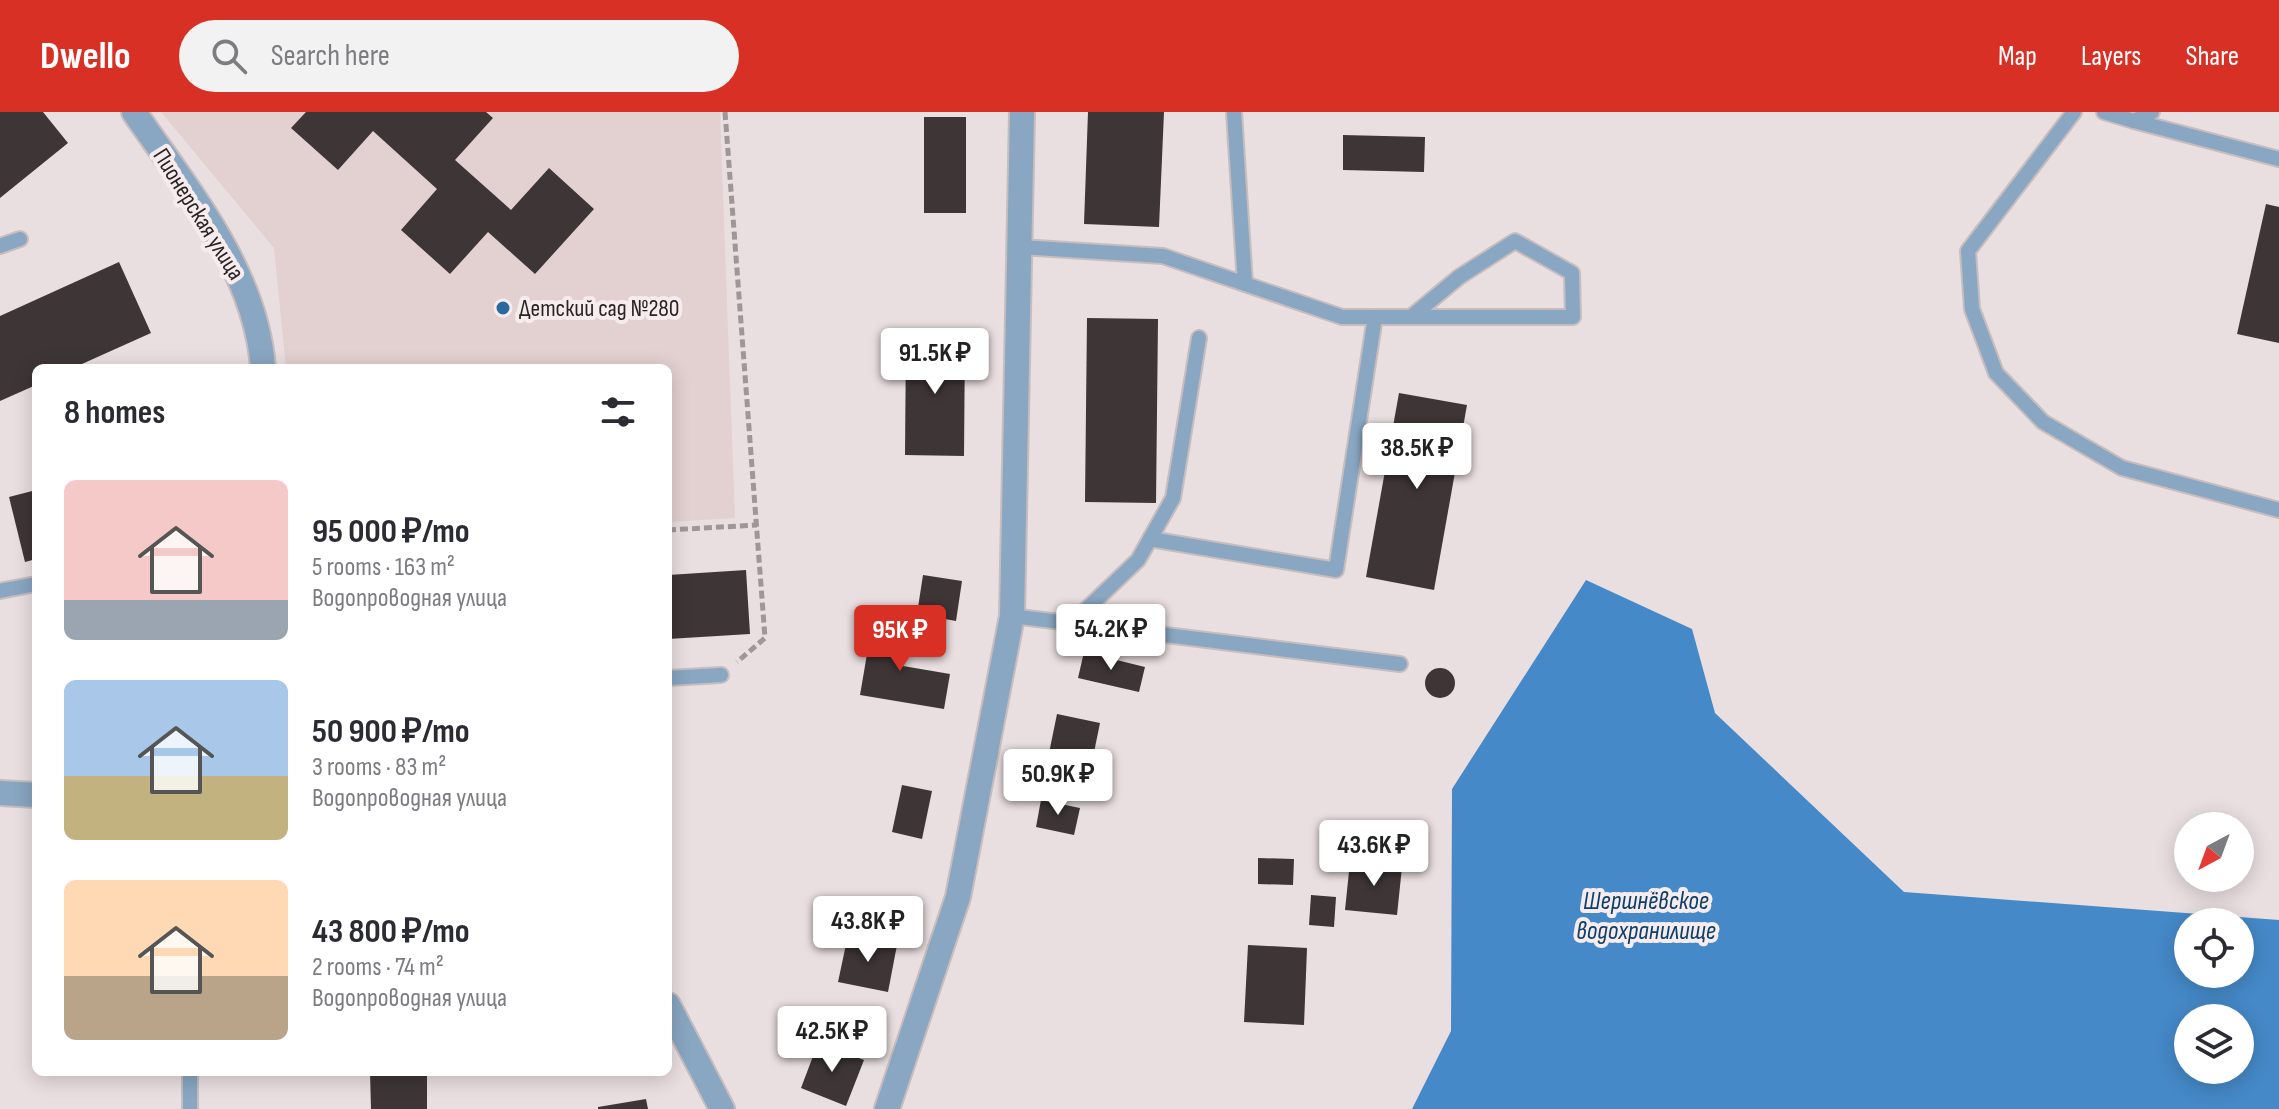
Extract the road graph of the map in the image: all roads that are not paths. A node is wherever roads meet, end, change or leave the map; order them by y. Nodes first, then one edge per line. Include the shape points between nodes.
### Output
1 (134, 112) edge
2 (1022, 112) edge
3 (1234, 112) edge
4 (2074, 112) edge
5 (2104, 112) edge
6 (2152, 112) edge
7 (2134, 121) junction
8 (2279, 159) edge
9 (20, 239) dead end
10 (0, 246) edge
11 (1020, 247) junction
12 (1245, 284) junction
13 (1375, 317) junction
14 (1411, 317) junction
15 (1199, 338) dead end
16 (262, 364) edge
17 (2279, 510) edge
18 (1150, 539) junction
19 (32, 585) edge
20 (0, 591) edge
21 (1012, 616) junction
22 (1072, 623) junction
23 (1400, 664) dead end
24 (721, 675) road end
25 (672, 678) edge
26 (0, 793) edge
27 (32, 795) edge
28 (672, 1013) edge
29 (190, 1076) edge
30 (190, 1109) edge
31 (722, 1109) edge
32 (887, 1109) edge

1 - 16 street, Пионерская улица via 243,280
2 - 11 street
3 - 12 lane
4 - 17 lane via 1968,251 1972,309 1996,373 2043,422 2122,468
5 - 7 lane
6 - 7 lane
7 - 8 lane
9 - 10 lane
11 - 12 lane via 1163,256
11 - 21 street
12 - 13 lane via 1342,317
13 - 14 lane
13 - 18 lane via 1336,570
14 - 14 lane via 1515,241 1572,273 1573,317
15 - 18 lane via 1173,498
18 - 22 lane via 1138,560
19 - 20 lane
21 - 22 lane
21 - 32 street via 958,897
22 - 23 lane
24 - 25 lane
26 - 27 street
28 - 31 street
29 - 30 lane

